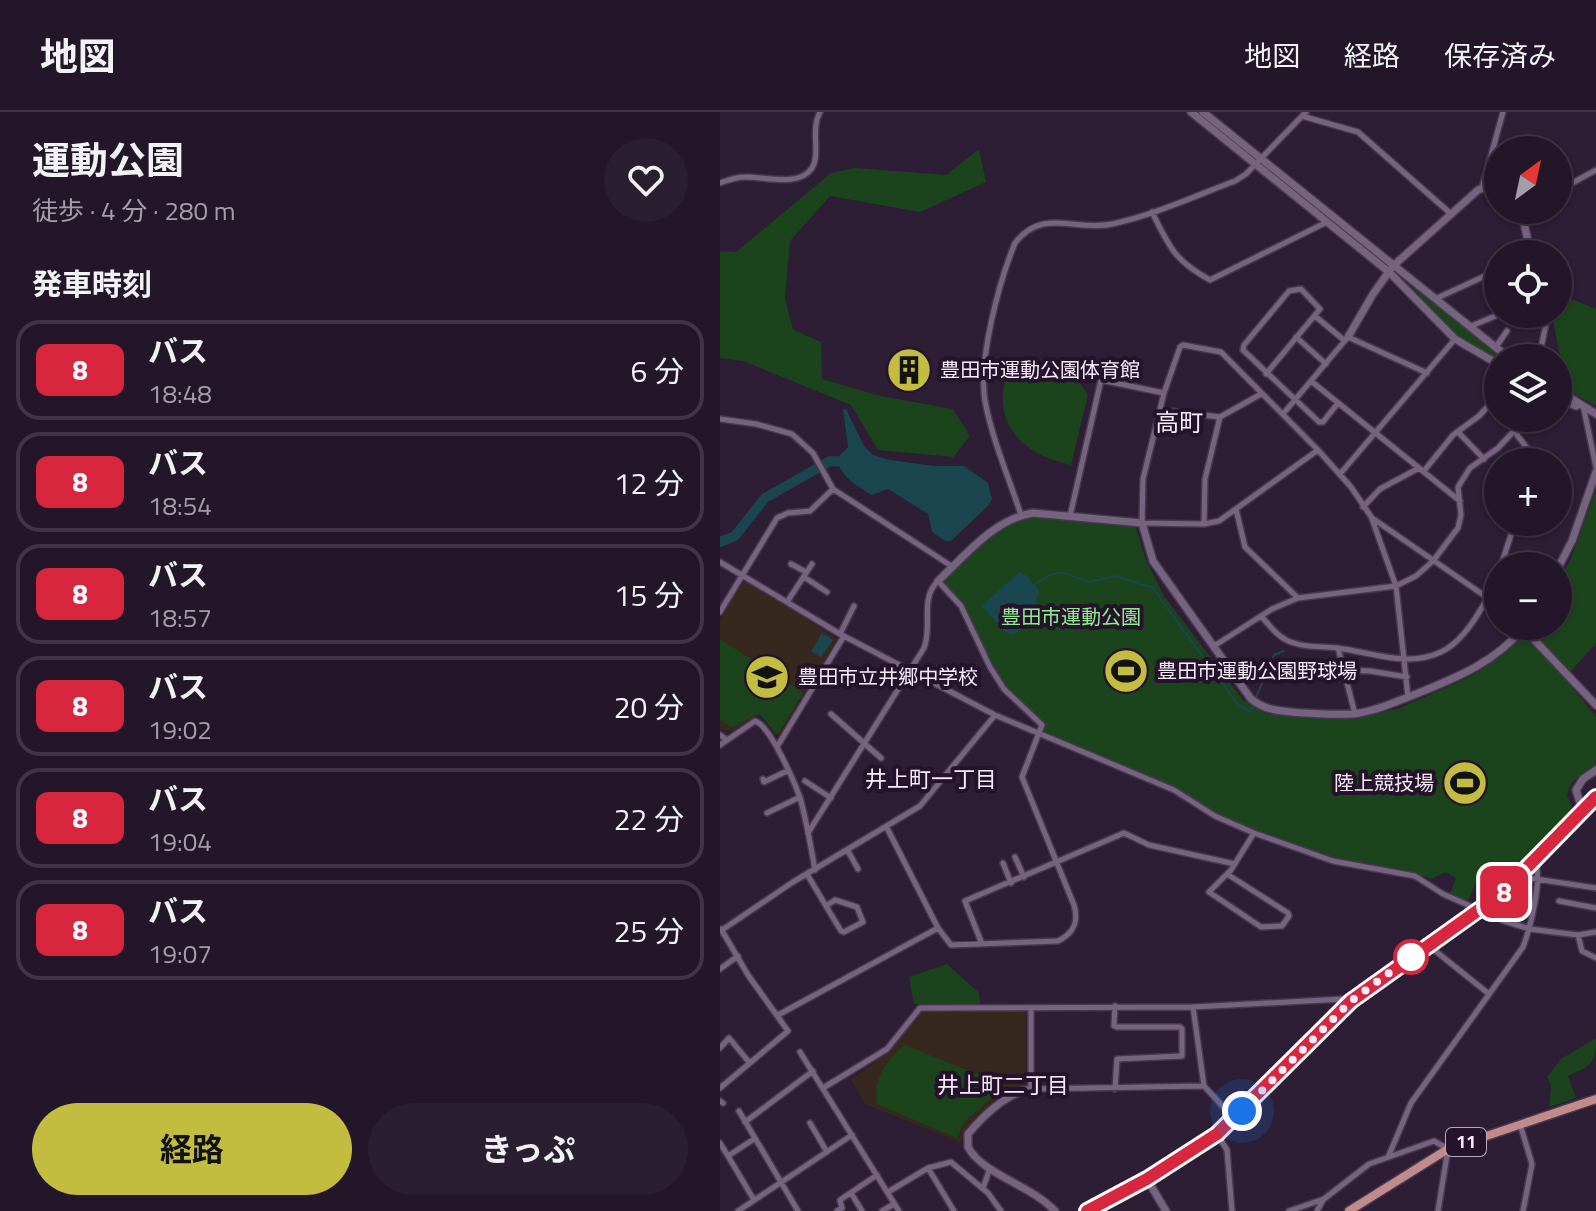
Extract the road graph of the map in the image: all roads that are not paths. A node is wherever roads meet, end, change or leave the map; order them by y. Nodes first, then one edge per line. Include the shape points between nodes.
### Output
1 (820, 112) edge
2 (1191, 112) edge
3 (1203, 112) edge
4 (1503, 112) edge
5 (1304, 114) edge
6 (1258, 161) junction
7 (1596, 170) edge
8 (720, 183) edge
9 (1572, 183) edge
10 (1482, 188) joint
11 (1152, 212) junction
12 (1450, 213) junction
13 (1328, 221) junction
14 (1391, 269) junction
15 (1484, 277) edge
16 (1434, 300) junction
17 (1315, 316) junction
18 (1484, 321) edge
19 (1469, 327) junction
20 (1507, 331) dead end
21 (1296, 337) junction
22 (1455, 339) junction
23 (1346, 340) junction
24 (1490, 344) edge
25 (1498, 344) edge
26 (1484, 356) edge
27 (1326, 364) junction
28 (1427, 373) junction
29 (1266, 374) junction
30 (1311, 381) junction
31 (1164, 393) junction
32 (1261, 394) junction
33 (1572, 399) edge
34 (1294, 401) junction
35 (1338, 403) junction
36 (1572, 404) edge
37 (1160, 410) junction
38 (1584, 410) junction
39 (1484, 411) edge
40 (1283, 414) junction
41 (1596, 415) edge
42 (1220, 417) junction
43 (720, 419) edge
44 (1458, 432) junction
45 (1513, 432) edge
46 (1515, 432) edge
47 (1375, 433) junction
48 (1498, 448) edge
49 (1527, 448) edge
50 (1318, 450) junction
51 (1484, 459) joint
52 (1421, 469) junction
53 (1596, 470) edge
54 (1340, 474) junction
55 (833, 489) junction
56 (1461, 501) junction
57 (1363, 507) junction
58 (1236, 509) junction
59 (1021, 515) junction
60 (1070, 516) junction
61 (1372, 518) junction
62 (1142, 523) junction
63 (1204, 524) junction
64 (1566, 552) edge
65 (1433, 561) junction
66 (720, 562) edge
67 (791, 564) dead end
68 (812, 564) dead end
69 (953, 567) junction
70 (744, 575) junction
71 (805, 575) junction
72 (938, 581) junction
73 (1396, 586) junction
74 (827, 592) dead end
75 (1484, 594) edge
76 (1298, 598) junction
77 (787, 602) junction
78 (1484, 604) edge
79 (854, 606) dead end
80 (720, 612) edge
81 (1261, 616) junction
82 (842, 635) junction
83 (1512, 640) edge
84 (1536, 640) edge
85 (1213, 646) junction
86 (1338, 648) junction
87 (1406, 659) junction
88 (1344, 670) junction
89 (911, 671) junction
90 (1407, 677) junction
91 (1408, 697) junction
92 (1596, 705) edge
93 (831, 714) dead end
94 (1355, 714) junction
95 (995, 715) junction
96 (1040, 733) junction
97 (720, 735) edge
98 (727, 740) junction
99 (866, 744) junction
100 (720, 745) edge
101 (777, 747) junction
102 (881, 758) dead end
103 (1596, 770) edge
104 (787, 771) junction
105 (763, 779) dead end
106 (805, 781) dead end
107 (800, 797) junction
108 (1596, 797) edge
109 (831, 798) junction
110 (1582, 809) junction
111 (767, 813) dead end
112 (887, 828) junction
113 (808, 833) junction
114 (1254, 833) junction
115 (848, 851) junction
116 (1015, 857) dead end
117 (1535, 862) junction
118 (1003, 863) dead end
119 (1057, 864) junction
120 (1235, 864) junction
121 (858, 869) dead end
122 (815, 870) junction
123 (807, 874) junction
124 (1227, 874) junction
125 (1024, 877) junction
126 (1521, 877) junction
127 (1537, 880) junction
128 (1011, 883) junction
129 (1596, 888) edge
130 (1559, 901) dead end
131 (826, 906) junction
132 (1596, 908) edge
133 (1479, 911) junction
134 (938, 928) junction
135 (721, 929) edge
136 (1530, 929) junction
137 (1596, 932) edge
138 (1578, 935) junction
139 (982, 944) junction
140 (1428, 945) junction
141 (738, 956) junction
142 (1596, 958) edge
143 (720, 969) edge
144 (1489, 994) junction
145 (1351, 1001) junction
146 (1115, 1006) junction
147 (1193, 1007) junction
148 (1031, 1008) junction
149 (778, 1015) junction
150 (720, 1048) edge
151 (800, 1052) dead end
152 (749, 1062) junction
153 (813, 1071) junction
154 (1204, 1086) junction
155 (720, 1088) edge
156 (823, 1088) junction
157 (1031, 1089) junction
158 (1115, 1089) junction
159 (1596, 1099) edge
160 (739, 1111) dead end
161 (745, 1122) junction
162 (810, 1123) dead end
163 (1231, 1123) junction
164 (1520, 1124) junction
165 (1217, 1134) junction
166 (852, 1135) junction
167 (754, 1139) junction
168 (720, 1143) edge
169 (1448, 1149) junction
170 (827, 1152) junction
171 (1389, 1155) junction
172 (728, 1156) junction
173 (928, 1168) junction
174 (990, 1168) junction
175 (877, 1175) junction
176 (1147, 1179) junction
177 (779, 1182) junction
178 (983, 1188) junction
179 (888, 1192) junction
180 (851, 1193) junction
181 (1324, 1199) junction
182 (754, 1200) junction
183 (894, 1204) junction
184 (796, 1209) edge
185 (738, 1211) edge
186 (789, 1211) edge
187 (837, 1211) edge
188 (862, 1211) edge
189 (882, 1211) edge
190 (899, 1211) edge
191 (954, 1211) edge
192 (1001, 1211) edge
193 (1055, 1211) edge
194 (1087, 1211) edge
195 (1166, 1211) edge
196 (1232, 1211) edge
197 (1289, 1211) edge
198 (1317, 1211) edge
199 (1349, 1211) edge
200 (1438, 1211) edge
201 (1523, 1211) edge

1 - 8 street via 814,164 807,174 795,179 742,176
2 - 6 street
3 - 6 street
4 - 10 street
5 - 6 street
5 - 12 street via 1358,132
6 - 11 street via 1235,181
6 - 13 street
6 - 14 street
7 - 9 street
10 - 12 street
11 - 13 street via 1185,266 1210,280
11 - 59 street via 1112,224 1038,224 1015,243 984,357 984,389
12 - 14 street
13 - 14 street
14 - 16 street
14 - 22 street
14 - 23 street
15 - 16 street
16 - 19 street
17 - 21 street
17 - 23 street
17 - 29 street via 1319,306 1301,289 1289,291 1244,345
18 - 19 street
19 - 24 street
20 - 25 street
21 - 27 street
21 - 29 street
22 - 26 street
22 - 28 street
23 - 27 street
23 - 28 street
27 - 30 street
28 - 47 street
29 - 34 street
30 - 34 street
30 - 35 street
31 - 32 street via 1183,345 1221,352
31 - 37 street
31 - 60 street via 1101,380
32 - 40 street
32 - 42 street
33 - 41 street
34 - 35 street via 1321,423
34 - 40 street
35 - 47 street
36 - 38 street
37 - 42 street
37 - 62 street via 1143,479
38 - 41 street
38 - 53 street
39 - 44 street
40 - 50 street
42 - 63 street via 1205,479
43 - 55 street via 783,430 803,442
44 - 51 street
44 - 52 street
45 - 48 street
46 - 49 street
47 - 52 street
47 - 54 street
50 - 54 street
50 - 58 street
51 - 56 street via 1460,482
52 - 56 street
52 - 57 street via 1380,489
53 - 64 street
54 - 57 street
55 - 69 street
55 - 70 street via 810,511 777,518
56 - 65 street via 1458,528
57 - 61 street
58 - 63 street
58 - 76 street via 1245,547
59 - 60 street
59 - 69 street via 999,526
60 - 62 street
61 - 65 street
61 - 73 street
62 - 63 street
62 - 85 street via 1153,561
65 - 73 street
65 - 75 street
66 - 70 street
67 - 71 street
68 - 71 street
69 - 72 street
70 - 77 street
70 - 80 street
71 - 74 street
71 - 77 street
72 - 89 street via 927,603 927,641
72 - 96 street via 961,606 1004,689 1042,725
73 - 76 street
73 - 87 street
76 - 81 street
77 - 82 street
78 - 87 street via 1453,644 1433,655
79 - 82 street
81 - 85 street
81 - 86 street via 1294,643
82 - 89 street
82 - 101 street
83 - 91 street via 1457,678
84 - 92 street
85 - 94 street via 1259,705 1275,711
86 - 87 street
86 - 88 street
87 - 90 street
88 - 90 street
88 - 94 street
89 - 95 street
89 - 99 street
90 - 91 street
91 - 94 street
93 - 99 street
95 - 96 street
95 - 112 street via 920,806
96 - 114 street via 1174,790
96 - 119 street via 1022,777
97 - 98 street
98 - 100 street
98 - 101 street via 759,721
99 - 102 street
99 - 109 street
101 - 104 street
103 - 110 street via 1576,790
104 - 105 street
104 - 107 street
106 - 109 street
107 - 111 street
107 - 113 street
108 - 110 street
109 - 113 street
110 - 117 street
112 - 115 street
112 - 134 street
113 - 122 street
114 - 120 street
114 - 133 street via 1333,861 1415,876
115 - 121 street
115 - 122 street
116 - 125 street
117 - 126 street
117 - 127 street
118 - 128 street
119 - 120 street via 1124,833 1149,845
119 - 125 street
119 - 139 street via 1077,915 1068,935 1058,941
120 - 124 street
122 - 123 street
123 - 131 street
123 - 135 street
124 - 124 street via 1209,892 1261,927 1282,926 1288,913
125 - 128 street
126 - 127 street
126 - 133 street
127 - 129 street
127 - 136 street
128 - 139 street via 965,901
130 - 132 street
131 - 131 street via 835,900 857,907 863,922 841,931
133 - 136 street
133 - 140 street
134 - 139 street via 951,945
134 - 149 street
135 - 141 street
136 - 138 street
136 - 144 street
137 - 138 street
138 - 142 street via 1582,951
140 - 144 street
140 - 145 street
141 - 143 street
141 - 149 street
144 - 171 street via 1411,1103
145 - 147 street
145 - 163 street
146 - 147 street
146 - 148 street
146 - 158 street via 1117,1027 1180,1027 1182,1056 1117,1059
147 - 154 street
148 - 156 street via 920,1008 887,1049
148 - 157 street
149 - 152 street via 788,1031
150 - 152 street via 729,1038
151 - 153 street
152 - 155 street
153 - 156 street
153 - 161 street
154 - 158 street
154 - 163 street via 1229,1113
156 - 166 street
157 - 158 street
157 - 174 street via 1006,1099 968,1134 971,1153
159 - 164 main road, 11
160 - 161 street
161 - 167 street
162 - 170 street
163 - 165 street
164 - 169 main road, 11
164 - 201 street via 1532,1164
165 - 176 street
165 - 196 street via 1227,1150
166 - 170 street
166 - 175 street
167 - 172 street
167 - 177 street
168 - 172 street
169 - 171 street via 1434,1141
169 - 199 main road, 11
169 - 200 street
170 - 177 street
171 - 181 street via 1356,1172
172 - 182 street
173 - 178 street via 951,1162
173 - 179 street
173 - 191 street
174 - 178 street
174 - 193 street via 1043,1198
175 - 179 street
175 - 180 street
176 - 194 street
176 - 195 street
177 - 182 street
177 - 184 street
178 - 192 street
179 - 183 street
180 - 187 street via 840,1200 842,1208
180 - 188 street
181 - 197 street
181 - 198 street
182 - 185 street
183 - 189 street
183 - 190 street
184 - 186 street

